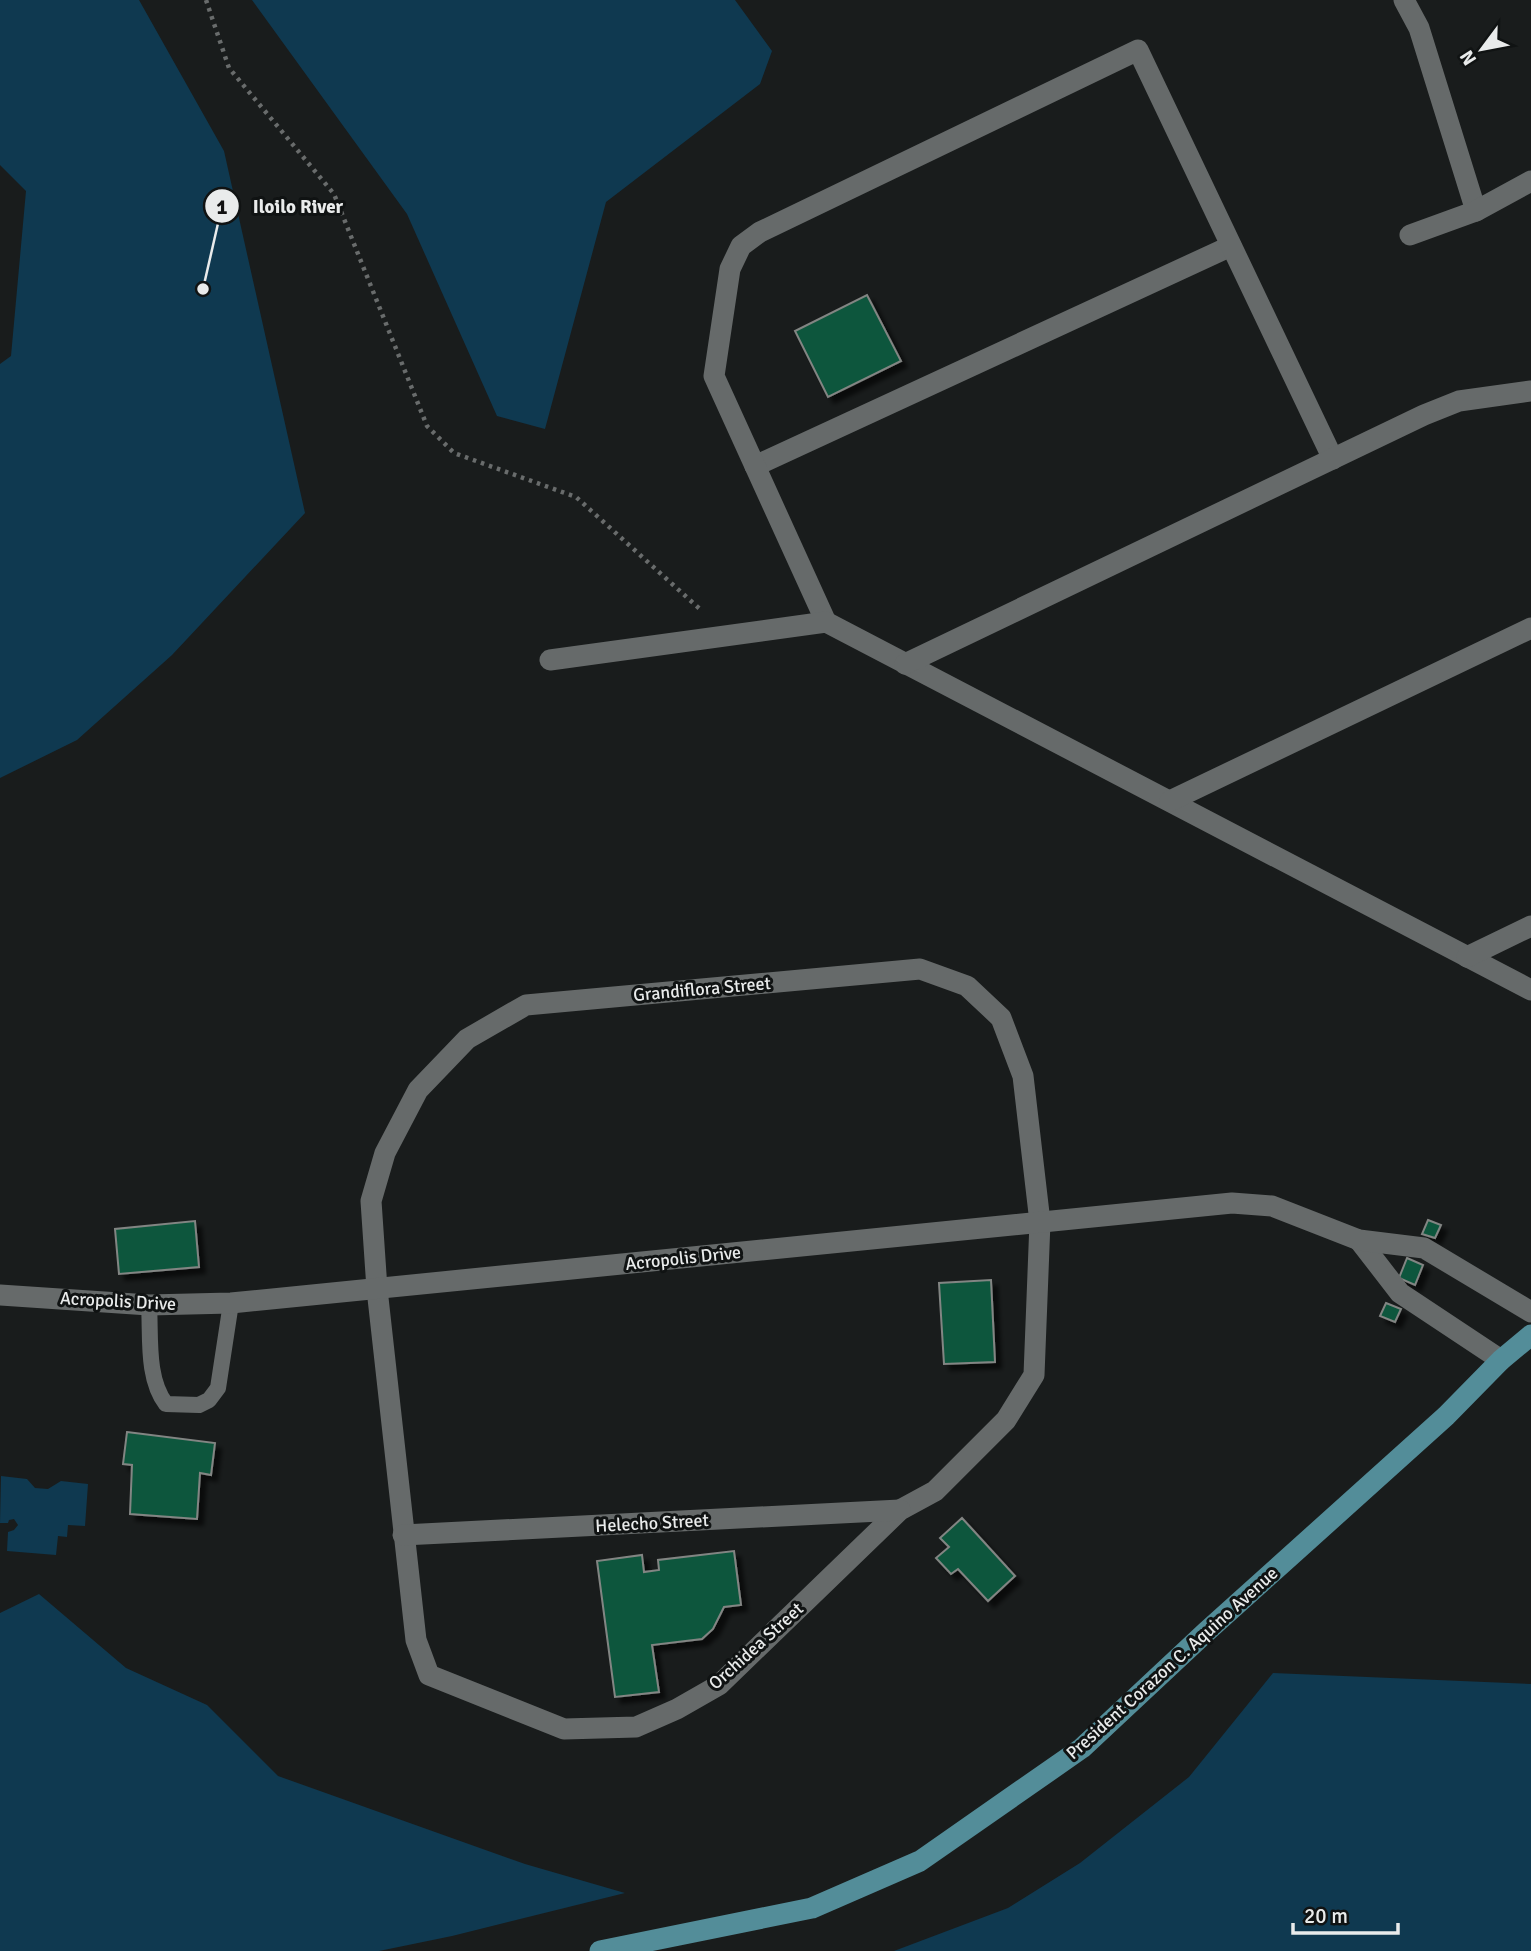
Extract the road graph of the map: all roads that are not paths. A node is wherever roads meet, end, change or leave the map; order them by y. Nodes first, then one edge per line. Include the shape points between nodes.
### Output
1 (1404, 0) edge
2 (1531, 181) edge
3 (1476, 211) junction
4 (1410, 235) dead end
5 (1231, 246) junction
6 (1531, 391) edge
7 (1333, 459) junction
8 (755, 466) junction
9 (826, 622) junction
10 (1531, 628) edge
11 (550, 660) dead end
12 (905, 664) junction
13 (1170, 801) junction
14 (1531, 926) edge
15 (1467, 957) junction
16 (1531, 990) edge
17 (1040, 1222) junction
18 (1359, 1240) junction
19 (377, 1289) junction
20 (0, 1294) edge
21 (231, 1303) junction
22 (149, 1305) junction
23 (1531, 1312) edge
24 (1528, 1342) edge
25 (1501, 1360) junction
26 (900, 1510) junction
27 (403, 1535) junction
28 (600, 1951) edge

1 - 3 street via 1419,28
2 - 3 street
3 - 4 street
5 - 7 street
5 - 8 street
5 - 8 street via 1138,50 760,232 741,246 730,269 714,376
6 - 7 street via 1459,401
7 - 12 street
8 - 9 street
9 - 11 street
9 - 12 street
10 - 13 street
12 - 13 street
13 - 15 street
14 - 15 street
15 - 16 street
17 - 18 street, Acropolis Drive via 1232,1203 1272,1206
17 - 19 street, Acropolis Drive
17 - 19 street, Grandiflora Street via 1023,1076 1001,1018 967,986 920,969 526,1005 467,1039 418,1090 385,1153 371,1201
17 - 26 street, Orchidea Street via 1034,1375 1006,1420 935,1491
18 - 23 street, Acropolis Drive via 1424,1248
18 - 25 street via 1400,1293
19 - 21 street, Acropolis Drive
19 - 27 street, Orchidea Street
20 - 22 street, Acropolis Drive
21 - 22 street, Acropolis Drive
21 - 22 lane via 218,1388 199,1405 166,1404 159,1394
24 - 25 main road, President Corazon C. Aquino Avenue
25 - 28 main road, President Corazon C. Aquino Avenue via 1446,1416 1082,1748 920,1861 812,1908
26 - 27 street, Helecho Street
26 - 27 street, Orchidea Street via 719,1685 636,1727 564,1729 429,1675 416,1640

